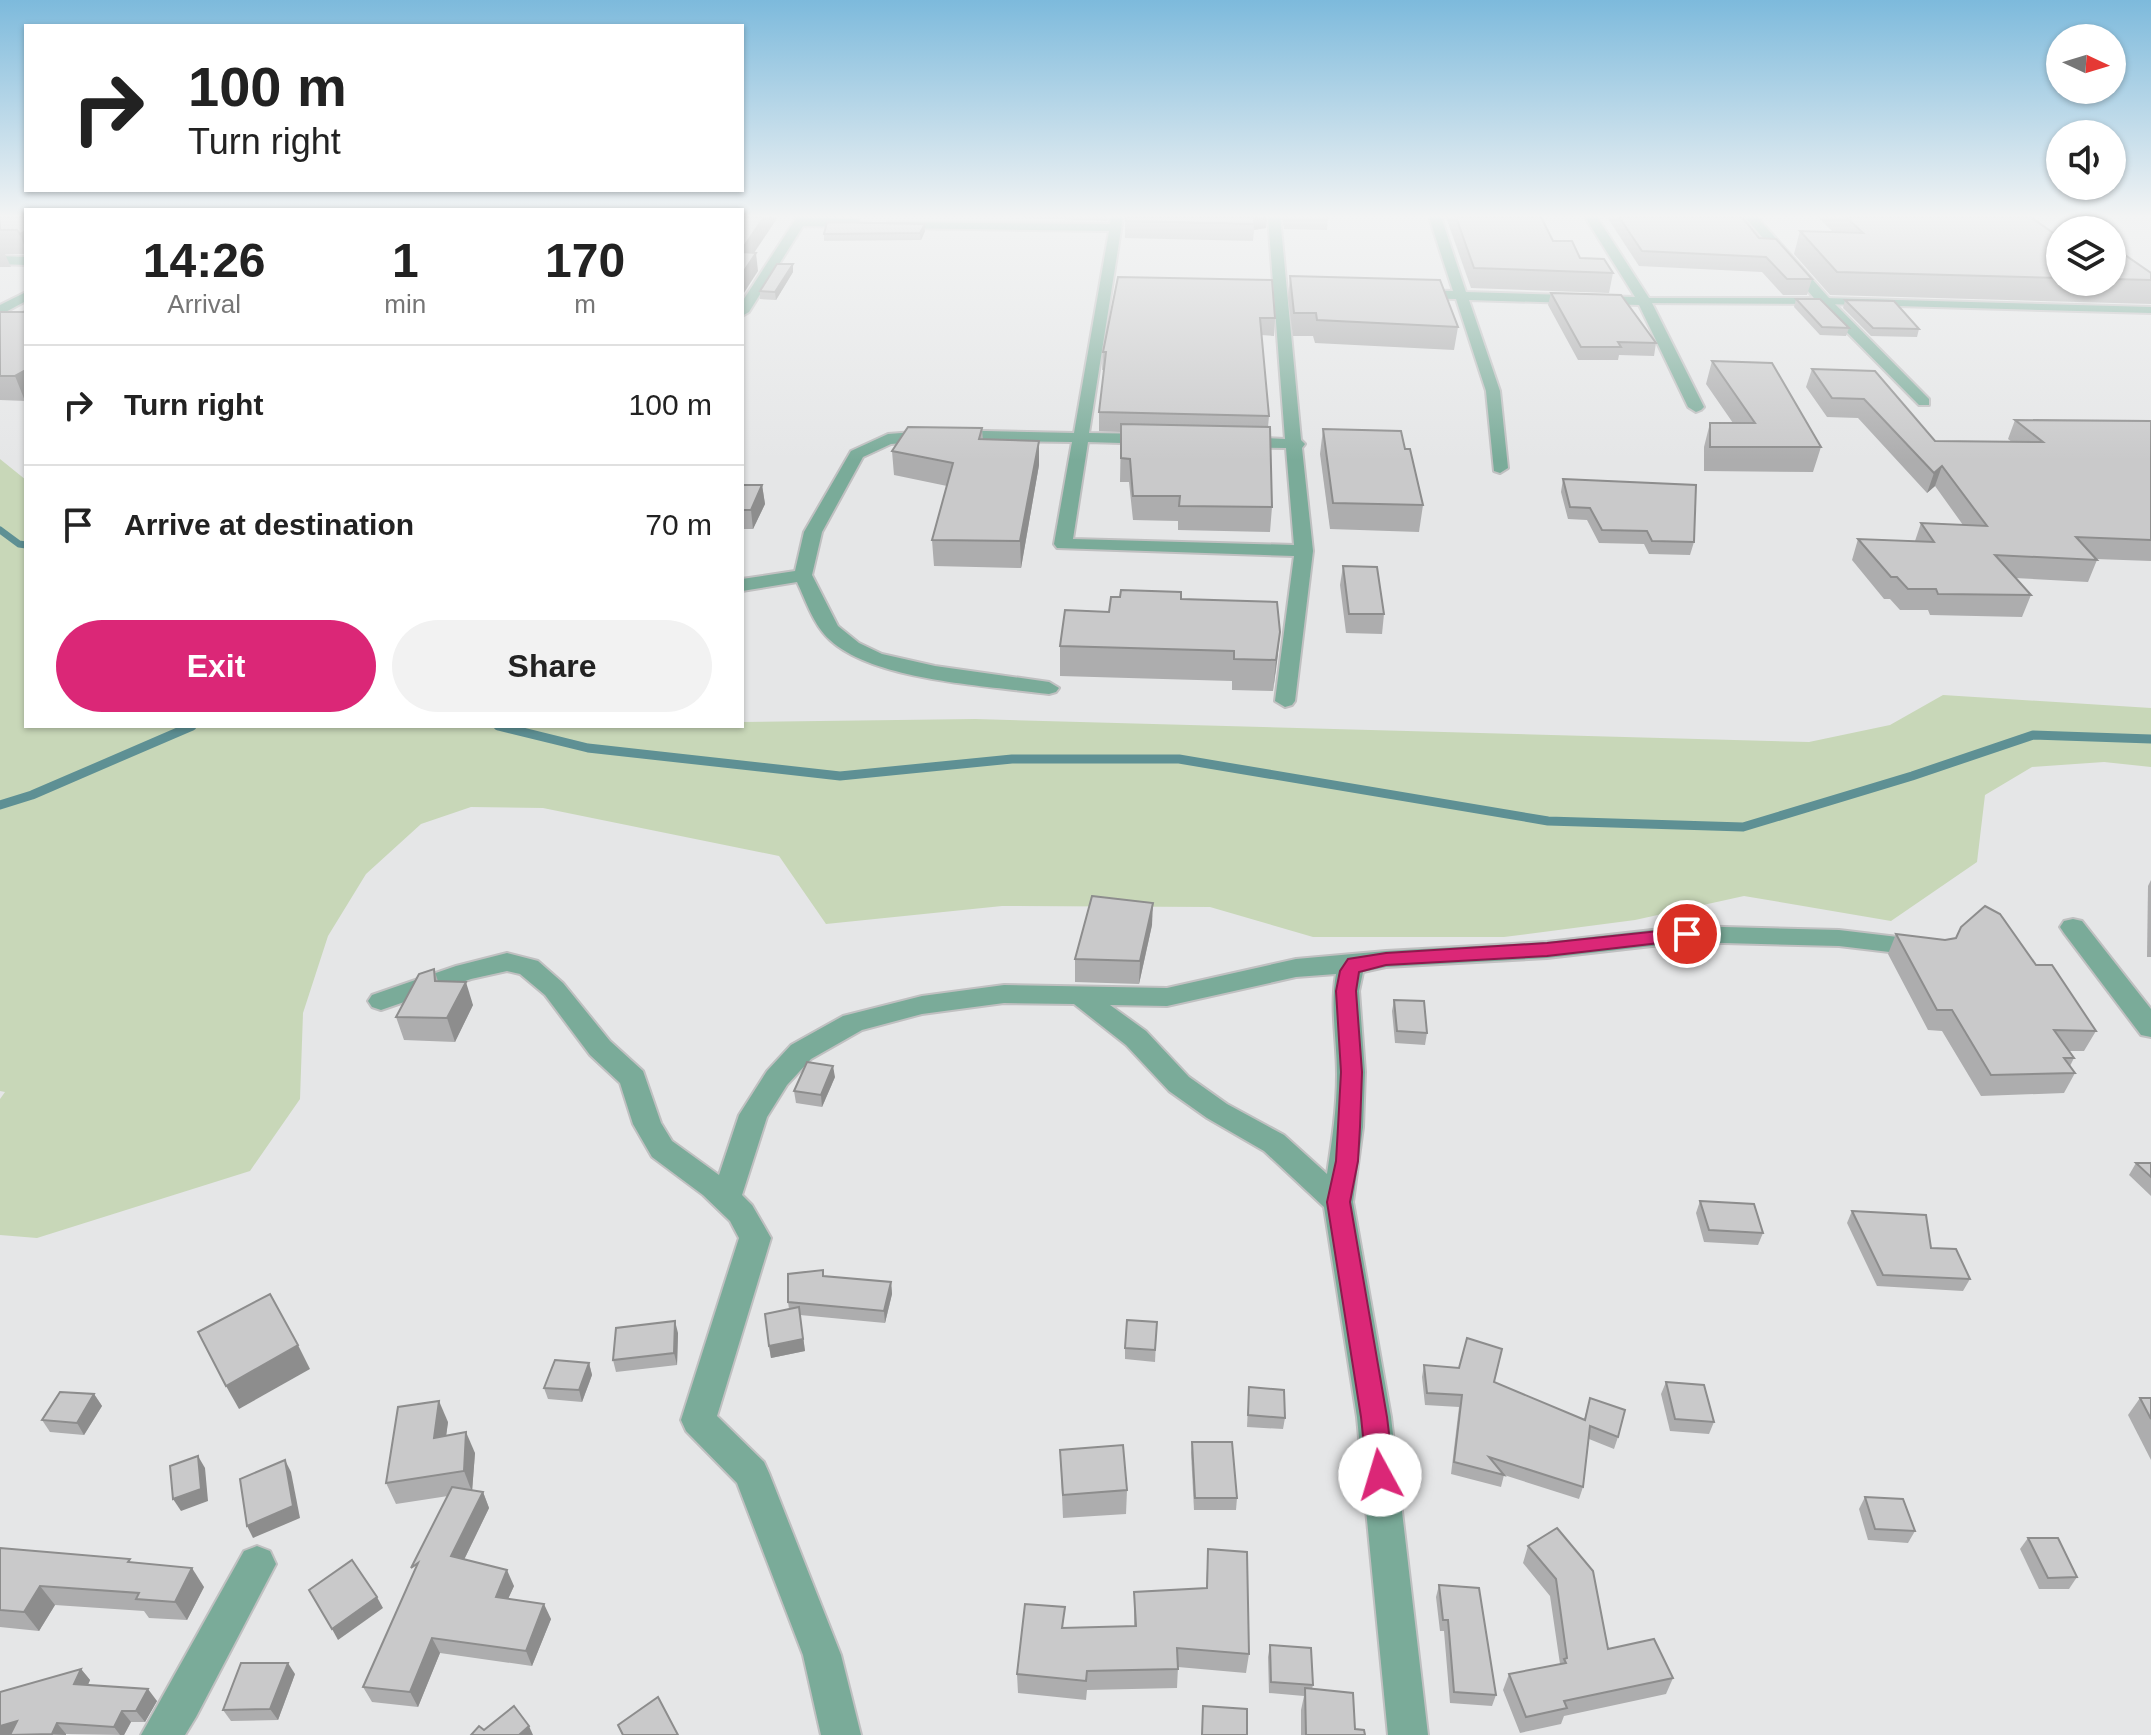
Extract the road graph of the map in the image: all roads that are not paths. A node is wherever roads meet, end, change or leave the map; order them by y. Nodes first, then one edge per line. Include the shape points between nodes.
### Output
1 (23, 298) edge
2 (1103, 298) edge
3 (1286, 298) edge
4 (1460, 298) edge
5 (1550, 298) edge
6 (1642, 298) edge
7 (1821, 298) edge
8 (1644, 301) junction
9 (1824, 301) junction
10 (2151, 310) edge
11 (0, 311) edge
12 (1924, 402) dead end
13 (1696, 407) dead end
14 (1176, 440) edge
15 (1222, 441) edge
16 (1297, 444) dead end
17 (1500, 468) dead end
18 (1304, 551) junction
19 (803, 575) junction
20 (744, 585) edge
21 (1049, 688) dead end
22 (1285, 701) dead end
23 (2073, 927) dead end
24 (1937, 949) edge
25 (1355, 964) junction
26 (1082, 997) junction
27 (381, 1001) dead end
28 (2151, 1028) edge
29 (726, 1199) junction
30 (1338, 1202) junction
31 (257, 1564) dead end
32 (161, 1735) edge
33 (841, 1735) edge
34 (1408, 1735) edge

1 - 11 street
2 - 18 street via 1063,544
3 - 18 street
4 - 17 street via 1493,391
5 - 8 street
6 - 8 street
7 - 9 street
8 - 9 lane
8 - 13 street
9 - 10 lane
9 - 12 street
14 - 19 street via 941,435 888,439 857,454 813,532
15 - 16 street
18 - 22 street
19 - 20 street
19 - 21 street via 834,634 853,651 888,663
23 - 28 street
24 - 25 street via 1839,938 1687,934
25 - 26 street via 1296,968 1167,997
25 - 30 street via 1346,991 1349,1127
26 - 29 street via 1004,994 922,1005 853,1023 801,1052 753,1115
26 - 30 street via 1136,1038 1179,1084 1274,1143
27 - 29 street via 507,962 529,967 633,1078 647,1124 662,1149
29 - 33 street via 755,1238 698,1420 751,1473 822,1655
30 - 34 street via 1374,1417
31 - 32 street

